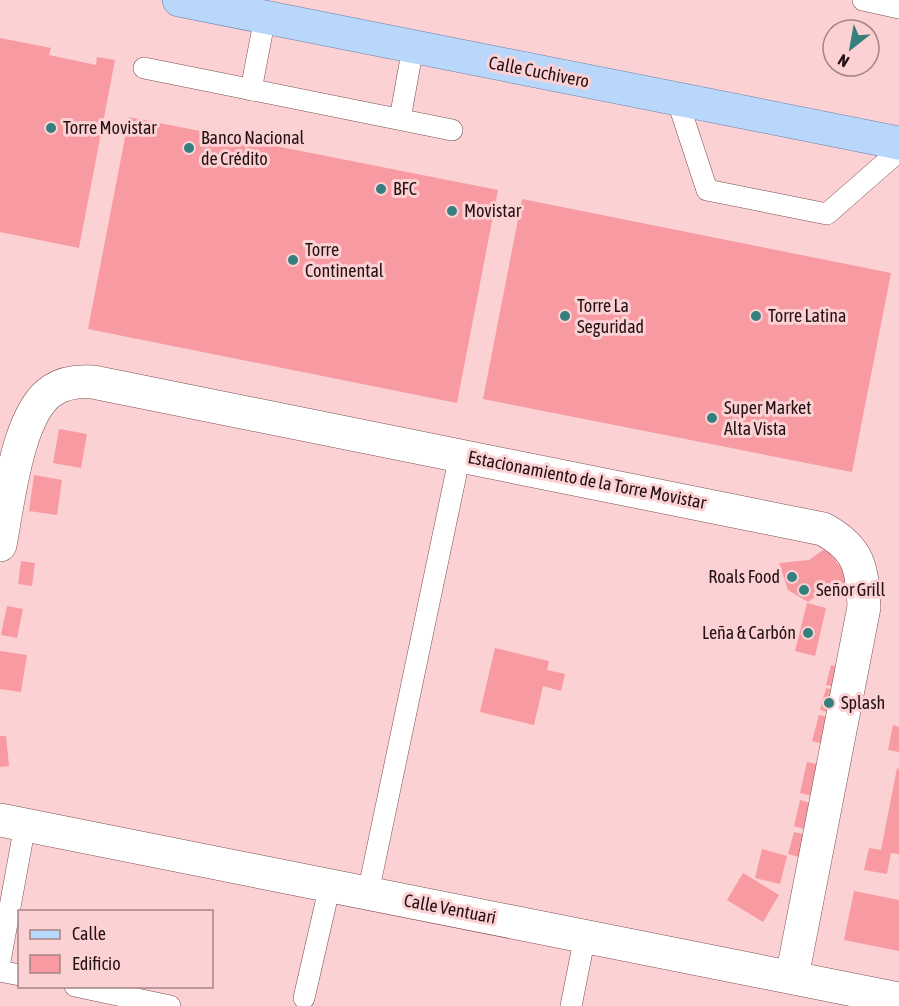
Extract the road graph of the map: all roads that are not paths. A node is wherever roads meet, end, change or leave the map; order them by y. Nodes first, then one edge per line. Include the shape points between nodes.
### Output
1 (179, 0) edge
2 (863, 0) edge
3 (899, 8) edge
4 (265, 17) junction
5 (414, 47) junction
6 (144, 68) dead end
7 (251, 90) junction
8 (677, 99) junction
9 (400, 119) junction
10 (452, 130) dead end
11 (899, 143) edge
12 (899, 150) edge
13 (460, 455) junction
14 (0, 544) edge
15 (12, 822) edge
16 (330, 885) junction
17 (368, 893) junction
18 (585, 936) junction
19 (0, 962) edge
20 (0, 971) edge
21 (18, 975) edge
22 (792, 977) junction
23 (80, 988) edge
24 (304, 998) dead end
25 (899, 999) edge
26 (170, 1006) edge
27 (571, 1006) edge

1 - 4 main road, Calle Cuchivero
2 - 3 lane
4 - 5 main road, Calle Cuchivero
4 - 7 lane
5 - 8 main road, Calle Cuchivero
5 - 9 lane
6 - 7 lane
7 - 9 lane
8 - 11 main road, Calle Cuchivero
8 - 12 lane via 707,190 827,214
9 - 10 lane
13 - 14 street, Estacionamiento de la Torre Movistar via 77,381 52,390 32,415 18,451
13 - 17 lane
13 - 22 street, Estacionamiento de la Torre Movistar via 811,525 837,536 854,554 860,565 864,607
15 - 16 street, Calle Ventuari
15 - 19 lane
16 - 17 street, Calle Ventuari
16 - 24 lane
17 - 18 street, Calle Ventuari
18 - 22 street, Calle Ventuari
18 - 27 lane
20 - 21 lane
22 - 25 street, Calle Ventuari
23 - 26 lane

